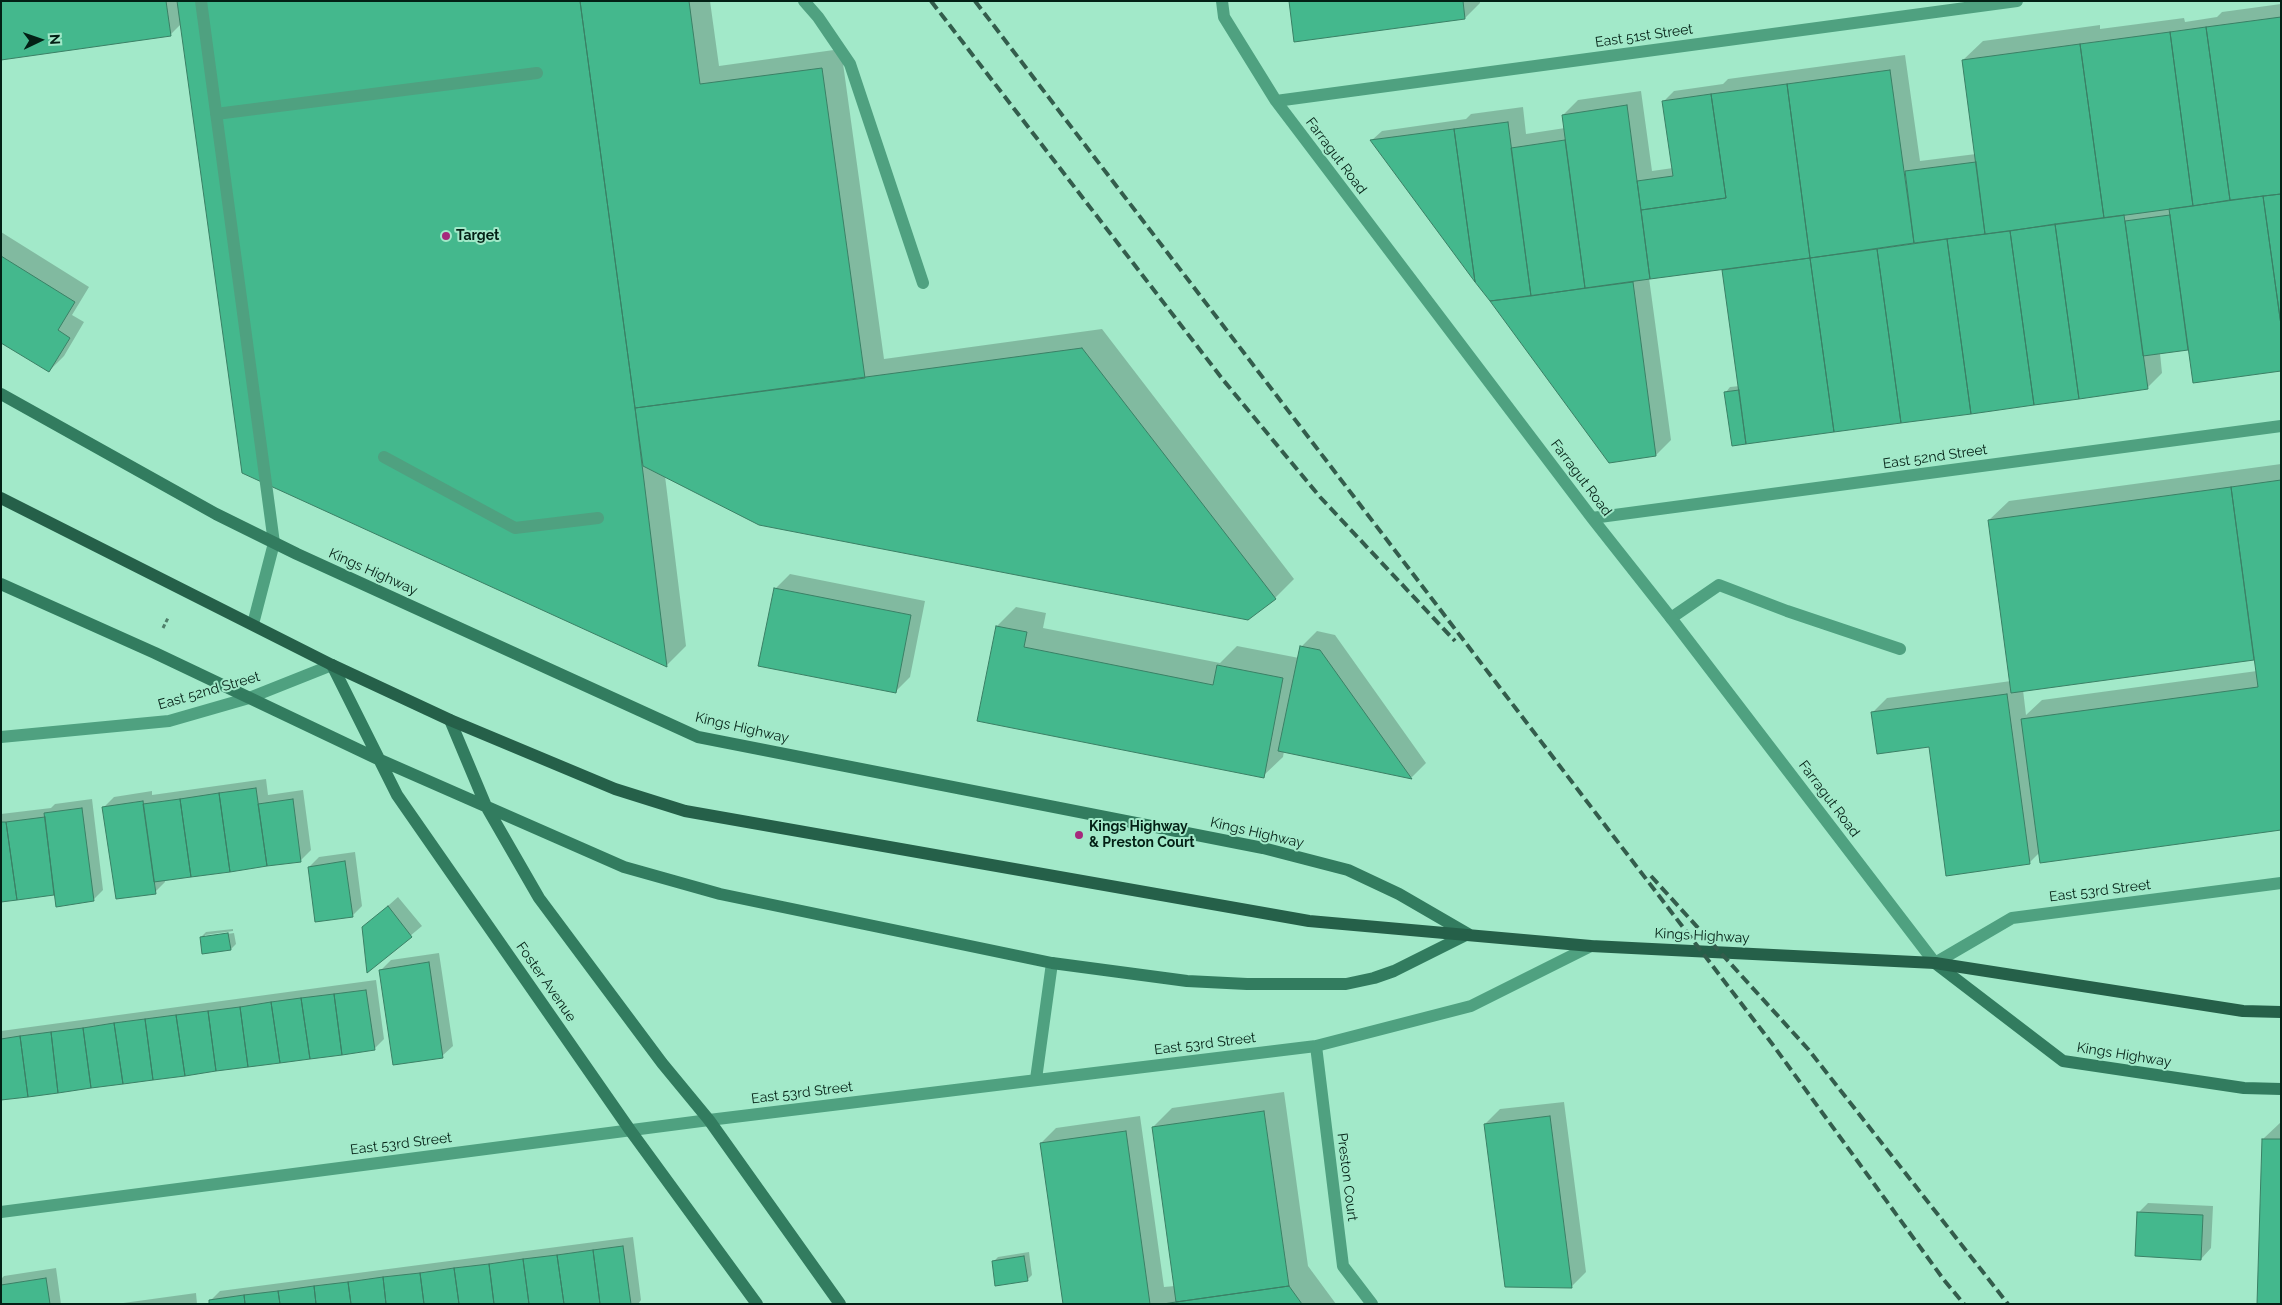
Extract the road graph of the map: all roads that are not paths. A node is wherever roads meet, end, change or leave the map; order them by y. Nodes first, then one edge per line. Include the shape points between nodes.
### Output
1 (202, 1) edge
2 (804, 1) edge
3 (1222, 1) edge
4 (2017, 1) edge
5 (537, 74) dead end
6 (1276, 101) junction
7 (216, 114) junction
8 (923, 283) dead end
9 (1, 394) edge
10 (2281, 426) edge
11 (384, 457) dead end
12 (1, 498) edge
13 (598, 518) dead end
14 (1592, 518) junction
15 (274, 543) junction
16 (1, 584) edge
17 (1671, 618) junction
18 (253, 624) junction
19 (1900, 649) dead end
20 (332, 665) junction
21 (249, 698) junction
22 (450, 720) junction
23 (1, 737) edge
24 (378, 759) junction
25 (486, 806) junction
26 (2281, 883) edge
27 (1468, 934) junction
28 (1591, 946) junction
29 (1052, 963) junction
30 (1935, 963) junction
31 (2281, 1012) edge
32 (1316, 1046) junction
33 (1036, 1079) junction
34 (2281, 1090) edge
35 (709, 1120) junction
36 (630, 1130) junction
37 (1, 1212) edge
38 (757, 1304) edge
39 (840, 1304) edge
40 (1372, 1304) edge

1 - 7 street
2 - 8 street via 850,64
3 - 6 street, Farragut Road via 1224,17
4 - 6 street, East 51st Street
5 - 7 street
6 - 14 street, Farragut Road
7 - 15 street
9 - 15 street, Kings Highway
10 - 14 street, East 52nd Street
11 - 13 street via 516,528
12 - 18 main road, Kings Highway
14 - 17 street, Farragut Road
15 - 18 street
15 - 27 street, Kings Highway via 698,736 1263,848 1348,870 1399,894
16 - 21 street via 155,652
17 - 19 street via 1719,585
17 - 30 street, Farragut Road
18 - 20 main road, Kings Highway
20 - 21 street, East 52nd Street
20 - 22 main road, Kings Highway
20 - 24 street, Foster Avenue
21 - 23 street, East 52nd Street via 169,721
21 - 24 street
22 - 25 street
22 - 27 main road, Kings Highway via 615,789 685,811 1309,921
24 - 25 street
24 - 36 street, Foster Avenue via 397,795
25 - 29 street via 624,867 720,894
25 - 35 street via 539,898 662,1063
26 - 30 street, East 53rd Street via 2012,918
27 - 28 main road, Kings Highway
27 - 29 street via 1394,970 1346,984 1187,981
28 - 30 main road, Kings Highway
28 - 32 street, East 53rd Street via 1471,1006
29 - 33 street
30 - 31 main road, Kings Highway via 2243,1011
30 - 34 street, Kings Highway via 2063,1061 2244,1088
32 - 33 street, East 53rd Street
32 - 40 street, Preston Court via 1343,1266
33 - 35 street, East 53rd Street
35 - 36 street, East 53rd Street
35 - 39 street
36 - 37 street, East 53rd Street
36 - 38 street, Foster Avenue

